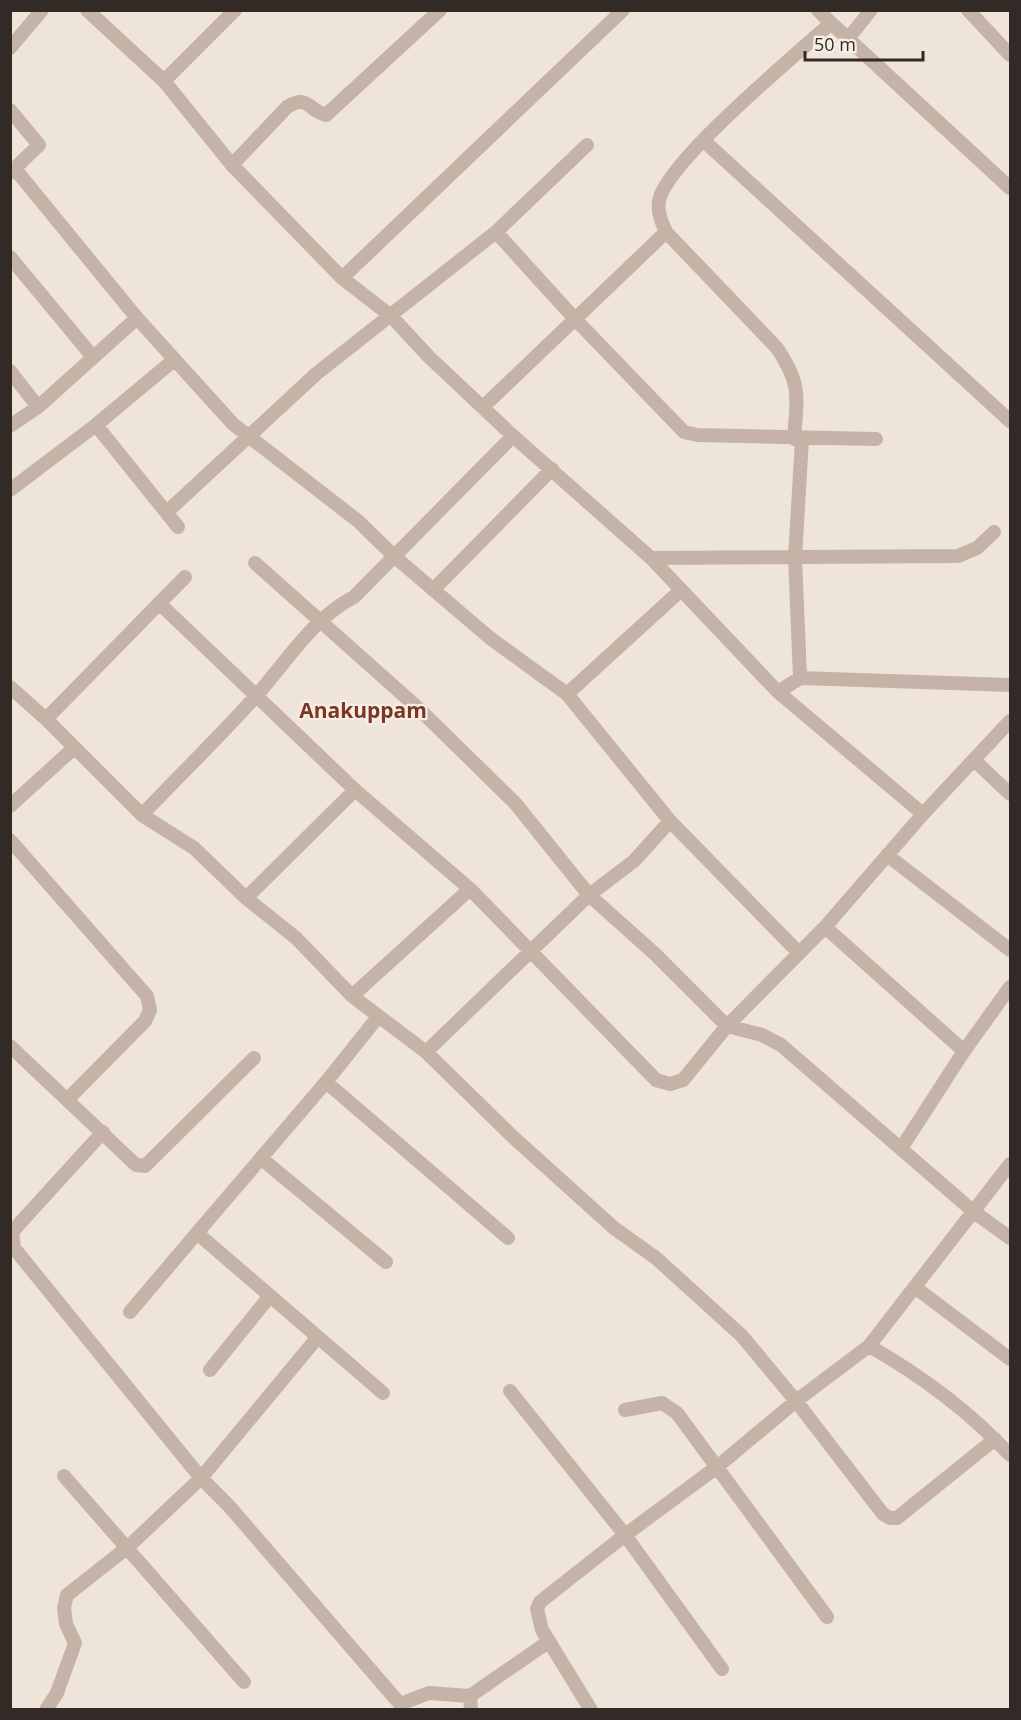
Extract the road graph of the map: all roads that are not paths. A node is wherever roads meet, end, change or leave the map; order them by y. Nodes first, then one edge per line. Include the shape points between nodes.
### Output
1 (42, 10) edge
2 (235, 10) edge
3 (440, 10) edge
4 (623, 10) edge
5 (818, 10) edge
6 (871, 10) edge
7 (968, 10) edge
8 (92, 12) edge
9 (831, 23) junction
10 (847, 40) junction
11 (10, 48) edge
12 (1011, 55) edge
13 (164, 81) junction
14 (10, 110) edge
15 (703, 140) junction
16 (587, 145) dead end
17 (232, 165) junction
18 (13, 171) edge
19 (1011, 188) edge
20 (496, 232) junction
21 (666, 232) junction
22 (10, 257) edge
23 (342, 278) junction
24 (391, 316) junction
25 (136, 318) junction
26 (574, 320) junction
27 (93, 357) junction
28 (174, 360) junction
29 (10, 371) edge
30 (38, 407) junction
31 (483, 407) junction
32 (1011, 421) edge
33 (96, 425) junction
34 (10, 426) edge
35 (513, 436) junction
36 (249, 439) junction
37 (798, 439) junction
38 (876, 439) dead end
39 (552, 469) junction
40 (10, 490) edge
41 (167, 512) junction
42 (178, 527) dead end
43 (994, 532) dead end
44 (395, 557) junction
45 (651, 558) junction
46 (795, 558) junction
47 (255, 563) dead end
48 (185, 577) dead end
49 (433, 590) junction
50 (680, 591) junction
51 (159, 603) junction
52 (321, 622) junction
53 (800, 678) junction
54 (1011, 686) edge
55 (10, 687) edge
56 (778, 692) junction
57 (567, 694) junction
58 (256, 696) junction
59 (46, 719) junction
60 (1011, 721) edge
61 (74, 748) junction
62 (975, 761) junction
63 (355, 790) junction
64 (1011, 794) edge
65 (10, 806) edge
66 (923, 814) junction
67 (142, 815) junction
68 (670, 820) junction
69 (10, 840) edge
70 (887, 855) junction
71 (470, 889) junction
72 (589, 895) junction
73 (246, 898) junction
74 (825, 927) junction
75 (1011, 950) edge
76 (798, 952) junction
77 (531, 953) junction
78 (1011, 987) edge
79 (352, 996) junction
80 (378, 1017) junction
81 (727, 1026) junction
82 (10, 1046) edge
83 (964, 1051) junction
84 (426, 1052) junction
85 (255, 1058) dead end
86 (326, 1082) junction
87 (67, 1100) junction
88 (103, 1132) junction
89 (902, 1147) junction
90 (262, 1159) junction
91 (1011, 1164) edge
92 (974, 1212) junction
93 (197, 1233) junction
94 (11, 1234) edge
95 (508, 1238) dead end
96 (1011, 1238) edge
97 (386, 1262) dead end
98 (916, 1288) junction
99 (269, 1296) junction
100 (130, 1312) dead end
101 (317, 1338) junction
102 (869, 1346) junction
103 (1011, 1359) edge
104 (210, 1370) dead end
105 (510, 1391) dead end
106 (383, 1393) dead end
107 (796, 1401) junction
108 (625, 1410) dead end
109 (995, 1439) junction
110 (1011, 1455) edge
111 (717, 1467) junction
112 (64, 1476) dead end
113 (201, 1478) junction
114 (625, 1535) junction
115 (128, 1547) junction
116 (827, 1617) dead end
117 (548, 1642) junction
118 (723, 1669) dead end
119 (244, 1682) dead end
120 (470, 1703) edge
121 (397, 1707) edge
122 (46, 1710) edge
123 (591, 1710) edge

1 - 11 street
2 - 13 street
3 - 17 street via 326,116 306,102 297,101
4 - 23 street
5 - 9 street
6 - 10 street
7 - 12 street
8 - 13 street
9 - 10 street
9 - 15 street
10 - 19 street
13 - 17 street
14 - 18 street via 39,145
15 - 21 street via 667,181 659,201
15 - 32 street
16 - 20 street
17 - 23 street
18 - 25 street
20 - 24 street
20 - 26 street
21 - 26 street
21 - 37 street via 777,348 790,368 797,387
22 - 27 street
23 - 24 street
24 - 31 street
24 - 36 street via 316,374
25 - 27 street
25 - 28 street
26 - 31 street
26 - 37 street via 684,432
27 - 30 street
28 - 33 street
28 - 36 street
29 - 30 street
30 - 34 street
31 - 35 street
33 - 40 street
33 - 41 street
35 - 39 street
35 - 44 street
36 - 41 street
36 - 44 street via 358,521
37 - 38 street
37 - 46 street
39 - 45 street
39 - 49 street
41 - 42 street
43 - 46 street via 977,548 958,556
44 - 49 street
44 - 52 street
45 - 46 street
45 - 50 street
46 - 53 street
47 - 52 street
48 - 51 street
49 - 57 street
50 - 56 street
50 - 57 street
51 - 58 street
51 - 59 street
52 - 58 street
52 - 72 street via 418,708 515,803
53 - 54 street
53 - 56 street
55 - 59 street
56 - 66 street
57 - 68 street
58 - 63 street
58 - 67 street
59 - 61 street
60 - 62 street
61 - 65 street
61 - 67 street
62 - 64 street
62 - 66 street
63 - 71 street
63 - 73 street
66 - 70 street
67 - 73 street via 194,848
68 - 72 street via 634,861
68 - 76 street
69 - 87 street via 147,996 150,1010 145,1021
70 - 74 street
70 - 75 street
71 - 77 street
71 - 79 street
72 - 77 street
72 - 81 street
73 - 79 street via 296,938
74 - 76 street
74 - 83 street
76 - 81 street
77 - 81 street via 656,1080 670,1084 682,1080
77 - 84 street
78 - 83 street
79 - 80 street
80 - 84 street
80 - 86 street
81 - 89 street via 781,1044
82 - 87 street
83 - 89 street
84 - 107 street via 614,1228 656,1258 742,1336
85 - 88 street via 145,1166 136,1165
86 - 90 street
86 - 95 street
87 - 88 street
88 - 94 street
89 - 92 street
90 - 93 street
90 - 97 street
91 - 92 street
92 - 96 street
92 - 98 street
93 - 99 street
93 - 100 street
94 - 113 street via 21,1257
98 - 102 street
98 - 103 street
99 - 101 street
99 - 104 street
101 - 106 street
101 - 113 street
102 - 107 street
102 - 109 street via 929,1383
105 - 114 street
107 - 109 street via 890,1518 897,1518
107 - 111 street
108 - 111 street via 654,1402 669,1405
109 - 110 street
111 - 114 street
111 - 116 street
112 - 115 street
113 - 115 street
113 - 121 street via 229,1506
114 - 117 street via 540,1602 537,1617
114 - 118 street
115 - 119 street
115 - 122 street via 67,1595 66,1624 75,1643 57,1693
117 - 120 street
117 - 123 street
120 - 121 street via 429,1693

